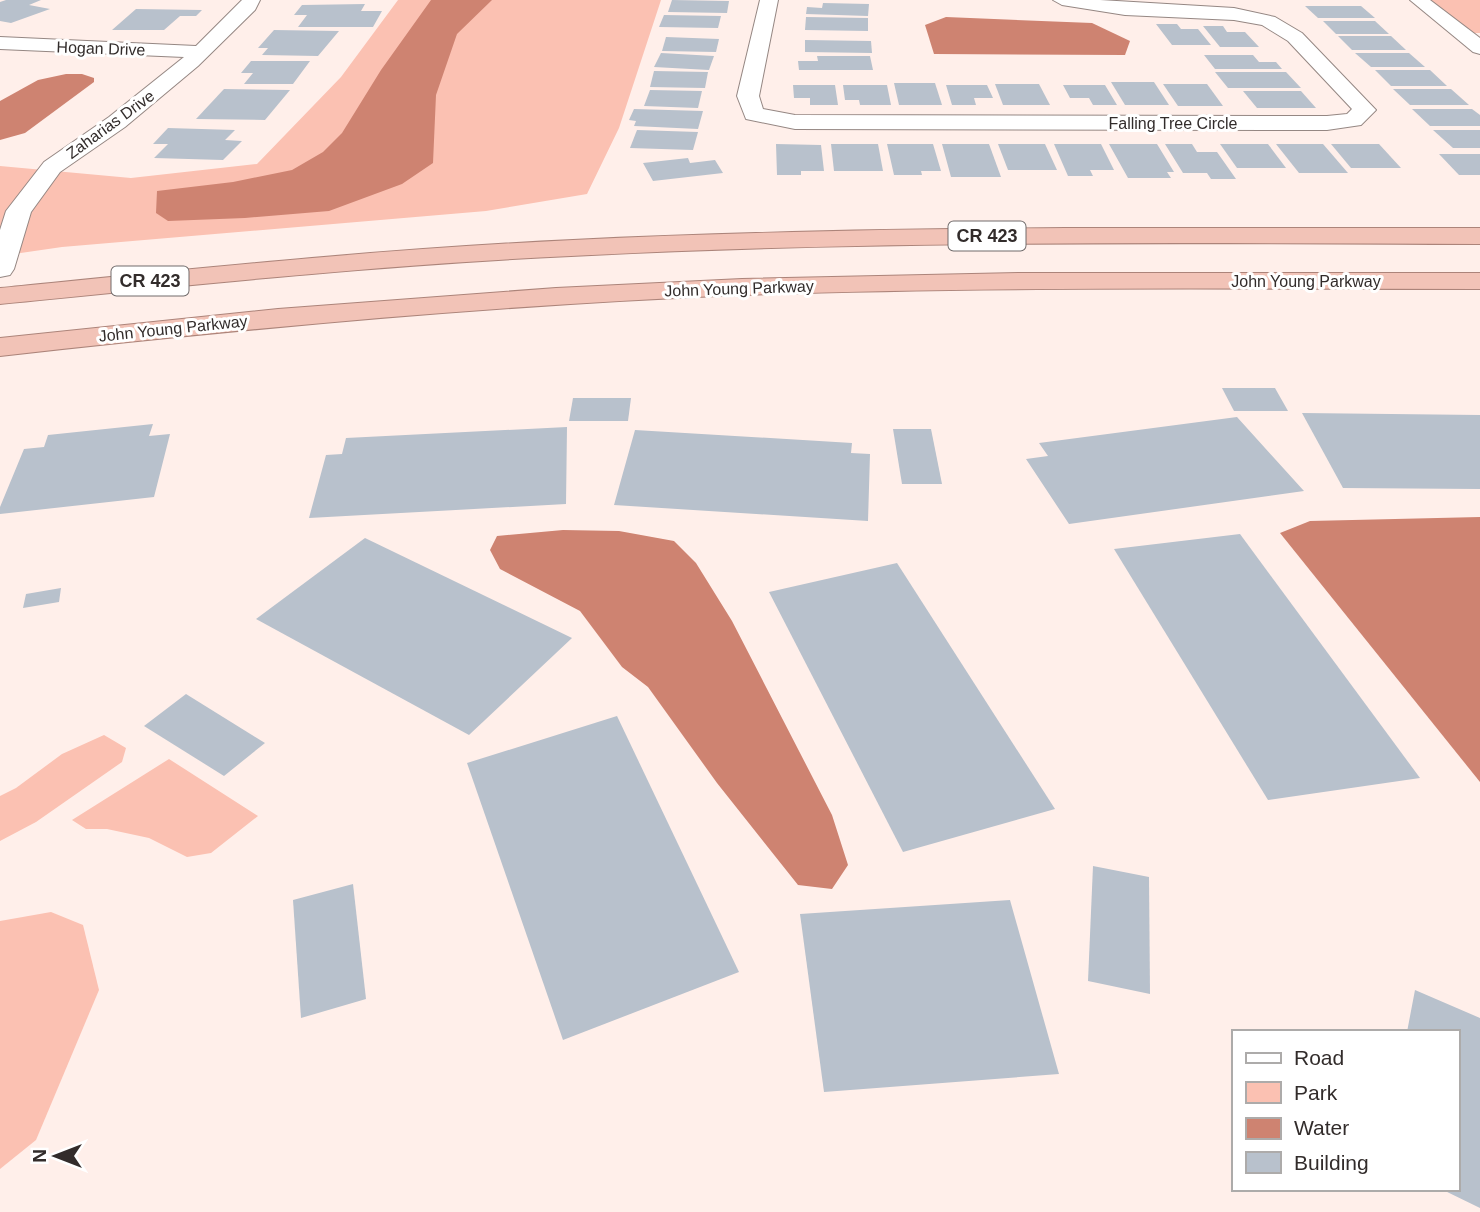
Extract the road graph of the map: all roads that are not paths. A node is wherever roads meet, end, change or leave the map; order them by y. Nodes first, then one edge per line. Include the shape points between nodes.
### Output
1 (251, 0) edge
2 (769, 0) edge
3 (1062, 0) edge
4 (1419, 0) edge
5 (1188, 5) edge
6 (1470, 33) edge
7 (0, 43) edge
8 (1480, 48) edge
9 (201, 52) junction
10 (1480, 236) edge
11 (0, 269) edge
12 (1480, 281) edge
13 (0, 296) edge
14 (0, 346) edge

1 - 9 street, Zaharias Drive
2 - 5 street, Falling Tree Circle via 748,96 754,114 795,122 1327,123 1353,120 1365,110 1278,25
3 - 5 street, Falling Tree Circle via 1125,9
4 - 6 street
6 - 8 street
7 - 9 street, Hogan Drive
9 - 11 street, Zaharias Drive via 117,122 52,167 19,211
10 - 13 highway, CR 423 via 1004,235 650,244 374,260
12 - 14 highway, John Young Parkway via 1027,281 688,289 365,309

